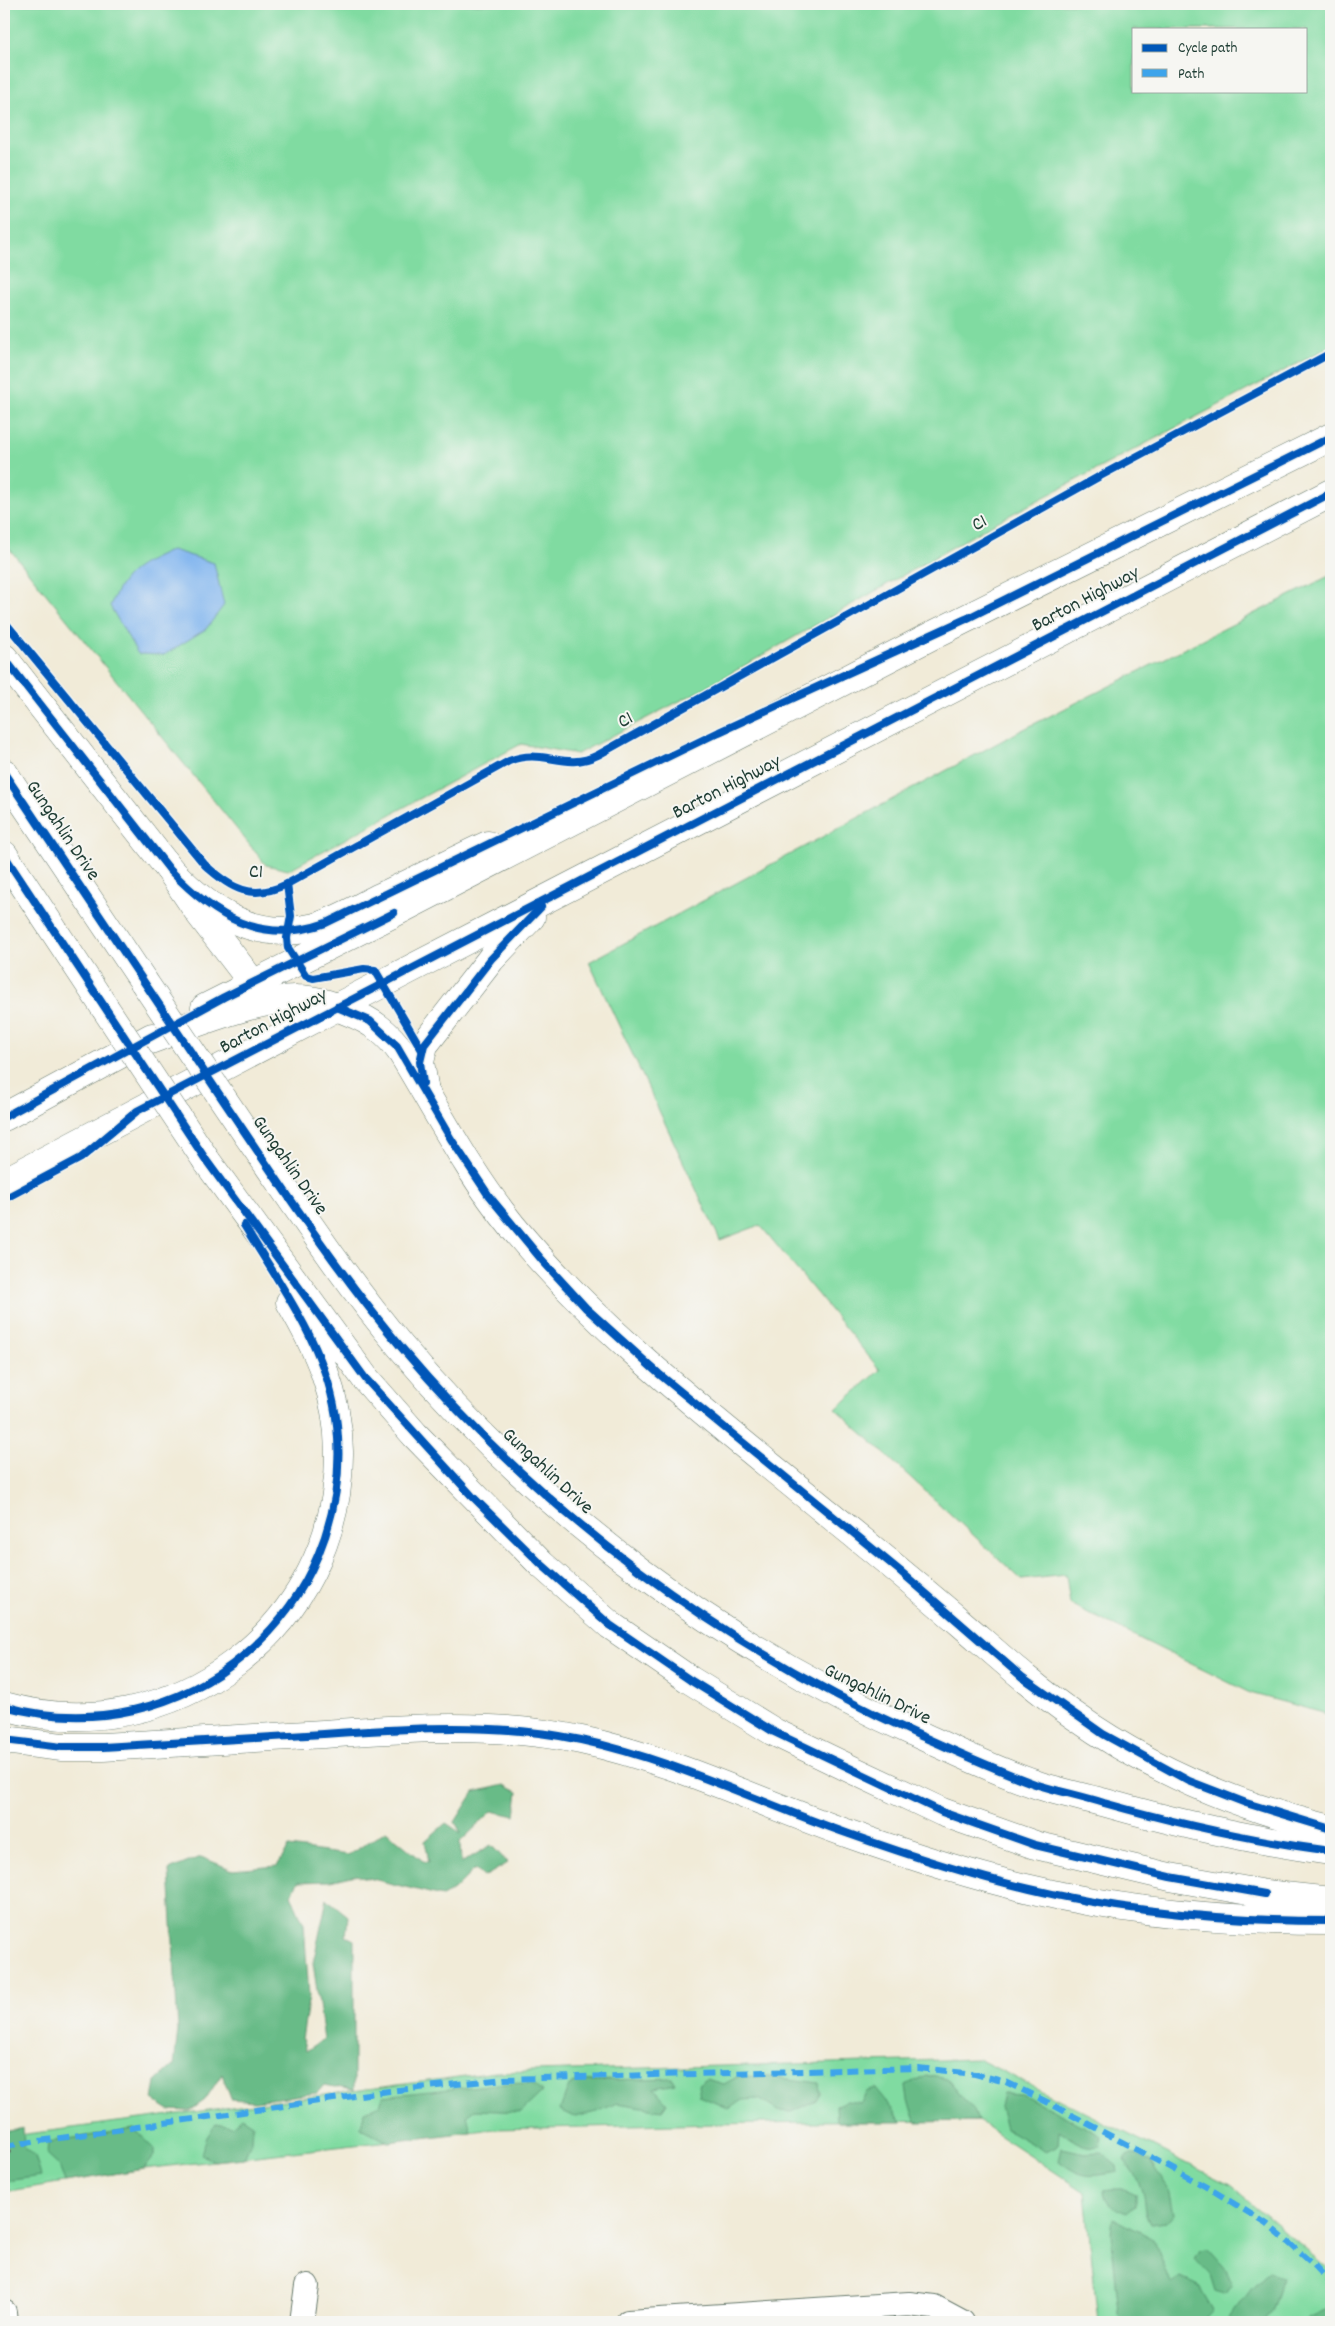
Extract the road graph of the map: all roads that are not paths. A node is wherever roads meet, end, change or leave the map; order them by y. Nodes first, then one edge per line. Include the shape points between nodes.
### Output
1 (1331, 437) edge
2 (1331, 492) edge
3 (933, 635) junction
4 (4, 658) edge
5 (4, 773) edge
6 (4, 855) edge
7 (170, 870) junction
8 (550, 898) junction
9 (256, 994) junction
10 (337, 1007) junction
11 (238, 1060) junction
12 (432, 1106) junction
13 (137, 1111) junction
14 (4, 1117) edge
15 (206, 1160) junction
16 (4, 1182) edge
17 (4, 1199) edge
18 (4, 1706) edge
19 (10, 1739) edge
20 (1331, 1829) edge
21 (1331, 1851) edge
22 (1331, 1901) edge
23 (1331, 1921) edge
24 (307, 2286) dead end
25 (4, 2312) edge
26 (5, 2322) edge
27 (302, 2322) edge
28 (628, 2322) edge
29 (962, 2322) edge

1 - 3 highway, Barton Highway
2 - 8 highway, Barton Highway
3 - 7 highway via 719,732 314,927 279,930 234,920 202,901
3 - 9 highway, Barton Highway via 394,913
4 - 7 highway
5 - 21 highway, Gungahlin Drive, bridge via 246,1133 401,1348 518,1471 583,1528 654,1583 732,1635 883,1719 1035,1784 1167,1820 1278,1844
6 - 15 highway, bridge
7 - 9 highway
8 - 10 highway, Barton Highway
8 - 12 highway via 500,947 424,1046 420,1068
9 - 10 highway
9 - 11 highway via 261,1017 258,1030
9 - 14 highway via 139,1044
10 - 11 highway, Barton Highway
10 - 12 highway via 370,1021 391,1039
11 - 13 highway, Barton Highway
12 - 20 highway via 489,1196 586,1308 659,1374 900,1571 1022,1677 1103,1734 1189,1781 1246,1804
13 - 16 highway, Barton Highway
13 - 17 highway via 81,1158
15 - 18 highway via 309,1334 327,1378 339,1450 336,1497 324,1542 305,1583 277,1624 244,1656 190,1691 140,1709 95,1716 62,1716
15 - 22 highway via 365,1378 428,1448 541,1564 610,1625 690,1680 774,1732 942,1812 1035,1844 1170,1877 1266,1894
19 - 23 highway via 62,1747 103,1747 405,1728 462,1727 528,1732 620,1749 671,1765 848,1834 1030,1890 1167,1913
24 - 27 street
25 - 26 street
28 - 29 street via 909,2304 934,2307

